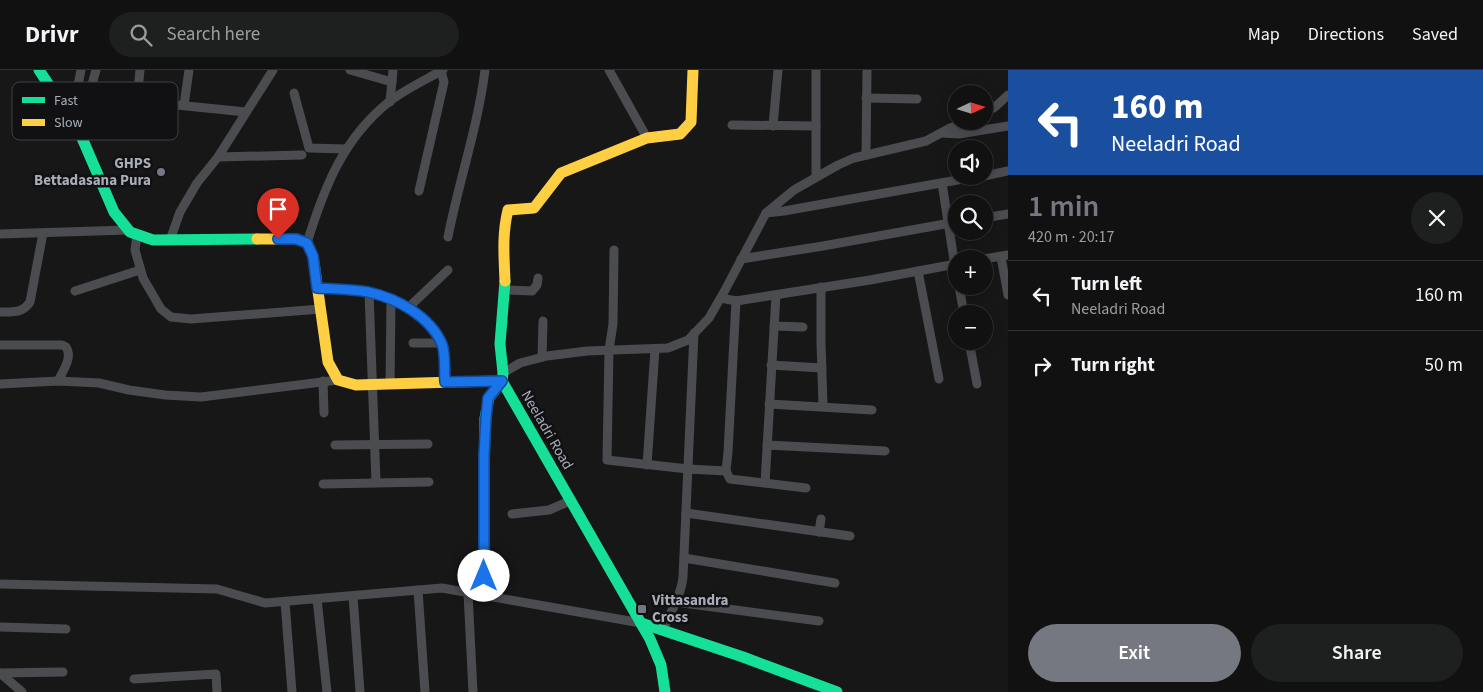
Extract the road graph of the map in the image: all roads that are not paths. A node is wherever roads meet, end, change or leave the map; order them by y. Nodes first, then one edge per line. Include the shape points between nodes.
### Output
1 (39, 70) edge
2 (189, 70) edge
3 (273, 70) edge
4 (350, 70) edge
5 (393, 70) edge
6 (486, 70) edge
7 (609, 70) edge
8 (693, 70) edge
9 (778, 70) edge
10 (816, 70) edge
11 (867, 70) edge
12 (437, 71) edge
13 (47, 82) edge
14 (392, 82) junction
15 (294, 93) dead end
16 (1008, 95) edge
17 (866, 98) junction
18 (917, 99) dead end
19 (390, 102) junction
20 (178, 104) edge
21 (184, 105) junction
22 (993, 106) edge
23 (246, 112) junction
24 (732, 125) dead end
25 (773, 126) junction
26 (816, 126) junction
27 (1008, 126) edge
28 (948, 129) edge
29 (940, 133) junction
30 (646, 138) junction
31 (83, 140) edge
32 (346, 149) junction
33 (866, 155) junction
34 (302, 156) dead end
35 (218, 157) junction
36 (1008, 171) edge
37 (993, 174) edge
38 (816, 176) junction
39 (948, 182) edge
40 (942, 183) junction
41 (419, 191) dead end
42 (948, 205) edge
43 (766, 213) junction
44 (1008, 214) edge
45 (993, 216) edge
46 (948, 224) edge
47 (43, 233) junction
48 (132, 233) junction
49 (0, 234) edge
50 (448, 237) dead end
51 (170, 240) junction
52 (307, 243) junction
53 (614, 250) dead end
54 (1004, 256) edge
55 (741, 259) junction
56 (948, 268) edge
57 (140, 270) junction
58 (448, 270) dead end
59 (918, 271) junction
60 (538, 278) dead end
61 (822, 287) junction
62 (317, 288) junction
63 (505, 290) junction
64 (75, 291) dead end
65 (369, 292) junction
66 (776, 294) junction
67 (1008, 296) edge
68 (720, 298) junction
69 (392, 300) junction
70 (736, 301) junction
71 (410, 307) junction
72 (321, 309) junction
73 (0, 312) edge
74 (543, 321) dead end
75 (774, 326) junction
76 (803, 327) dead end
77 (694, 333) junction
78 (413, 343) dead end
79 (442, 343) junction
80 (0, 345) edge
81 (654, 349) junction
82 (609, 350) junction
83 (971, 350) edge
84 (542, 357) junction
85 (771, 365) junction
86 (822, 368) junction
87 (502, 377) junction
88 (939, 379) dead end
89 (338, 380) junction
90 (58, 381) junction
91 (323, 381) junction
92 (445, 382) junction
93 (0, 384) edge
94 (373, 384) junction
95 (390, 384) junction
96 (977, 384) dead end
97 (769, 404) junction
98 (823, 406) junction
99 (872, 410) dead end
100 (324, 413) dead end
101 (375, 444) junction
102 (428, 444) dead end
103 (335, 445) dead end
104 (767, 445) junction
105 (885, 451) dead end
106 (647, 465) junction
107 (688, 469) junction
108 (726, 471) junction
109 (376, 482) junction
110 (429, 482) dead end
111 (765, 483) junction
112 (323, 484) dead end
113 (806, 488) dead end
114 (570, 501) junction
115 (686, 513) junction
116 (512, 514) dead end
117 (821, 520) dead end
118 (819, 532) junction
119 (850, 536) dead end
120 (684, 558) junction
121 (834, 583) dead end
122 (0, 584) edge
123 (418, 590) junction
124 (468, 593) junction
125 (483, 595) junction
126 (353, 596) junction
127 (317, 599) junction
128 (285, 602) junction
129 (675, 602) junction
130 (819, 621) dead end
131 (641, 623) junction
132 (0, 627) edge
133 (66, 629) dead end
134 (663, 630) junction
135 (63, 672) dead end
136 (134, 679) dead end
137 (22, 692) edge
138 (217, 692) edge
139 (292, 692) edge
140 (327, 692) edge
141 (360, 692) edge
142 (425, 692) edge
143 (473, 692) edge
144 (666, 692) edge
145 (837, 692) edge

1 - 13 main road
2 - 21 street
3 - 23 street
4 - 14 street
5 - 14 street
6 - 50 street
7 - 30 street
8 - 30 main road via 691,122 687,128 680,134
9 - 25 street
10 - 26 street
11 - 17 street
12 - 19 street
12 - 41 street via 444,82
14 - 19 street
15 - 32 street via 310,148
16 - 22 street
17 - 18 street
17 - 33 street
19 - 32 street
20 - 21 street
21 - 23 street
23 - 35 street
24 - 25 street
25 - 26 street
26 - 38 street
27 - 29 street via 959,134
28 - 29 street
29 - 33 street via 926,141
30 - 63 main road via 561,173 534,208 508,210 503,244
31 - 48 main road via 114,212
32 - 52 street via 329,179
33 - 38 street
34 - 35 street
35 - 51 street via 184,204
36 - 37 street
38 - 43 street
39 - 40 street
40 - 42 street
40 - 43 street
43 - 55 street
44 - 45 street
46 - 55 street
47 - 48 street
47 - 49 street
47 - 73 street via 27,308 18,312
48 - 51 main road via 153,240
48 - 57 street
51 - 52 main road via 296,239
52 - 62 main road via 313,256
53 - 82 street via 613,324
54 - 67 street
55 - 68 street
56 - 59 street
57 - 64 street
57 - 72 street via 161,309 171,317
58 - 71 street
59 - 61 street
59 - 88 street
60 - 63 street via 532,291
61 - 66 street
61 - 86 street
62 - 65 street
62 - 72 main road
63 - 87 main road via 500,344
65 - 69 street
65 - 94 street
66 - 70 street
66 - 75 street
68 - 70 street
68 - 77 street via 709,318
69 - 71 street
69 - 95 street
70 - 108 street
71 - 79 street via 430,325
72 - 89 main road via 328,362
74 - 84 street
75 - 76 street
75 - 85 street
77 - 81 street via 688,340 668,348
77 - 107 street
78 - 79 street
79 - 92 street
80 - 90 street via 66,347 68,360
81 - 82 street
81 - 106 street
82 - 84 street
82 - 106 street via 607,460
83 - 96 street
84 - 87 street via 520,363
85 - 86 street
85 - 97 street
86 - 98 street
87 - 92 main road, Neeladri Road
87 - 114 main road, Neeladri Road
87 - 125 main road via 488,398 486,418
89 - 91 street
89 - 94 main road, Neeladri Road via 356,385
90 - 91 street via 99,383 138,392 201,397
90 - 93 street
91 - 100 street
92 - 95 main road, Neeladri Road
94 - 95 main road, Neeladri Road
94 - 101 street
97 - 98 street
97 - 104 street
98 - 99 street
101 - 102 street
101 - 103 street
101 - 109 street
104 - 105 street
104 - 111 street
106 - 107 street
107 - 108 street
107 - 115 street
108 - 111 street via 730,479
109 - 110 street
109 - 112 street
111 - 113 street
114 - 116 street via 549,510
114 - 131 main road, Neeladri Road
115 - 118 street
115 - 120 street
117 - 118 street
118 - 119 street
120 - 121 street
120 - 129 street via 682,591
122 - 128 street via 218,589 265,604
123 - 124 street via 442,588
123 - 126 street
123 - 142 street
124 - 125 street
124 - 143 street
125 - 131 street
126 - 127 street
126 - 141 street
127 - 128 street
127 - 140 street
128 - 139 street
129 - 130 street
129 - 134 street
131 - 134 main road
131 - 144 main road, Neeladri Road via 658,658
132 - 133 street
134 - 145 main road
135 - 137 street via 0,673
136 - 138 street via 216,674

